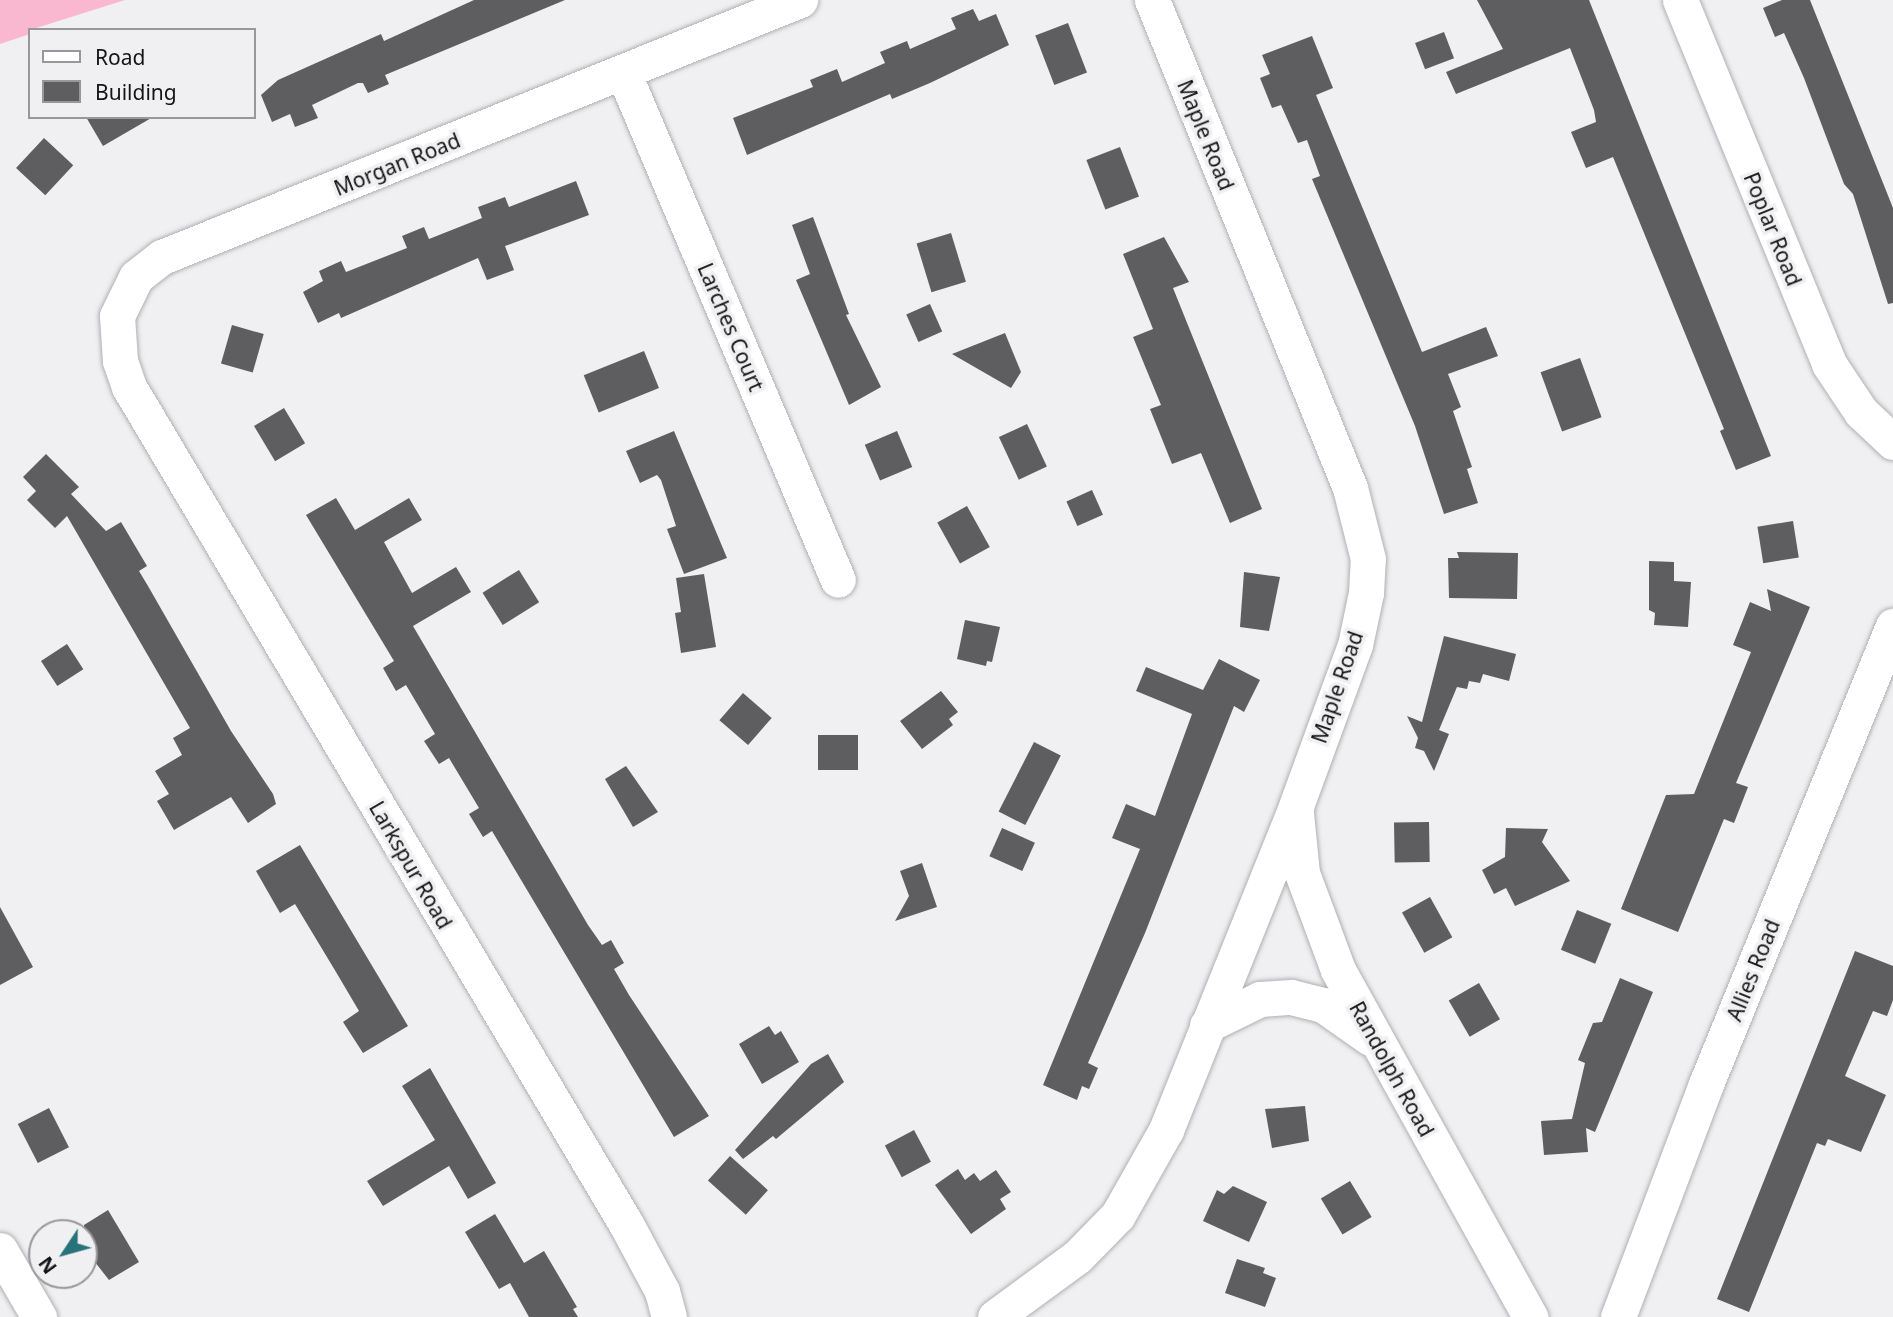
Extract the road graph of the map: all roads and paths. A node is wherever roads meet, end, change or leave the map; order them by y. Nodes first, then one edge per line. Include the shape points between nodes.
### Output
1 (800, 0) edge
2 (1152, 0) edge
3 (1680, 0) edge
4 (624, 74) junction
5 (145, 416) joint
6 (1893, 443) edge
7 (838, 580) dead end
8 (1893, 626) edge
9 (1296, 806) junction
10 (1207, 1025) junction
11 (1376, 1042) junction
12 (0, 1250) edge
13 (39, 1317) edge
14 (670, 1317) edge
15 (995, 1317) edge
16 (1530, 1317) edge
17 (1618, 1317) edge

1 - 4 street, Morgan Road
2 - 9 street, Maple Road via 1350,488 1368,559 1354,645
3 - 6 street, Poplar Road via 1829,364 1861,412
4 - 5 street, Morgan Road via 150,264 136,277 117,316 120,361
4 - 7 street, Larches Court
5 - 14 street, Larkspur Road via 626,1224 662,1291
8 - 17 street, Allies Road via 1706,1084
9 - 10 street, Maple Road
9 - 11 street, Randolph Road via 1302,873 1338,970
10 - 11 street via 1260,999 1291,997 1323,1005
10 - 15 street, Maple Road via 1166,1130 1118,1215 1079,1256
11 - 16 street, Randolph Road
12 - 13 street

